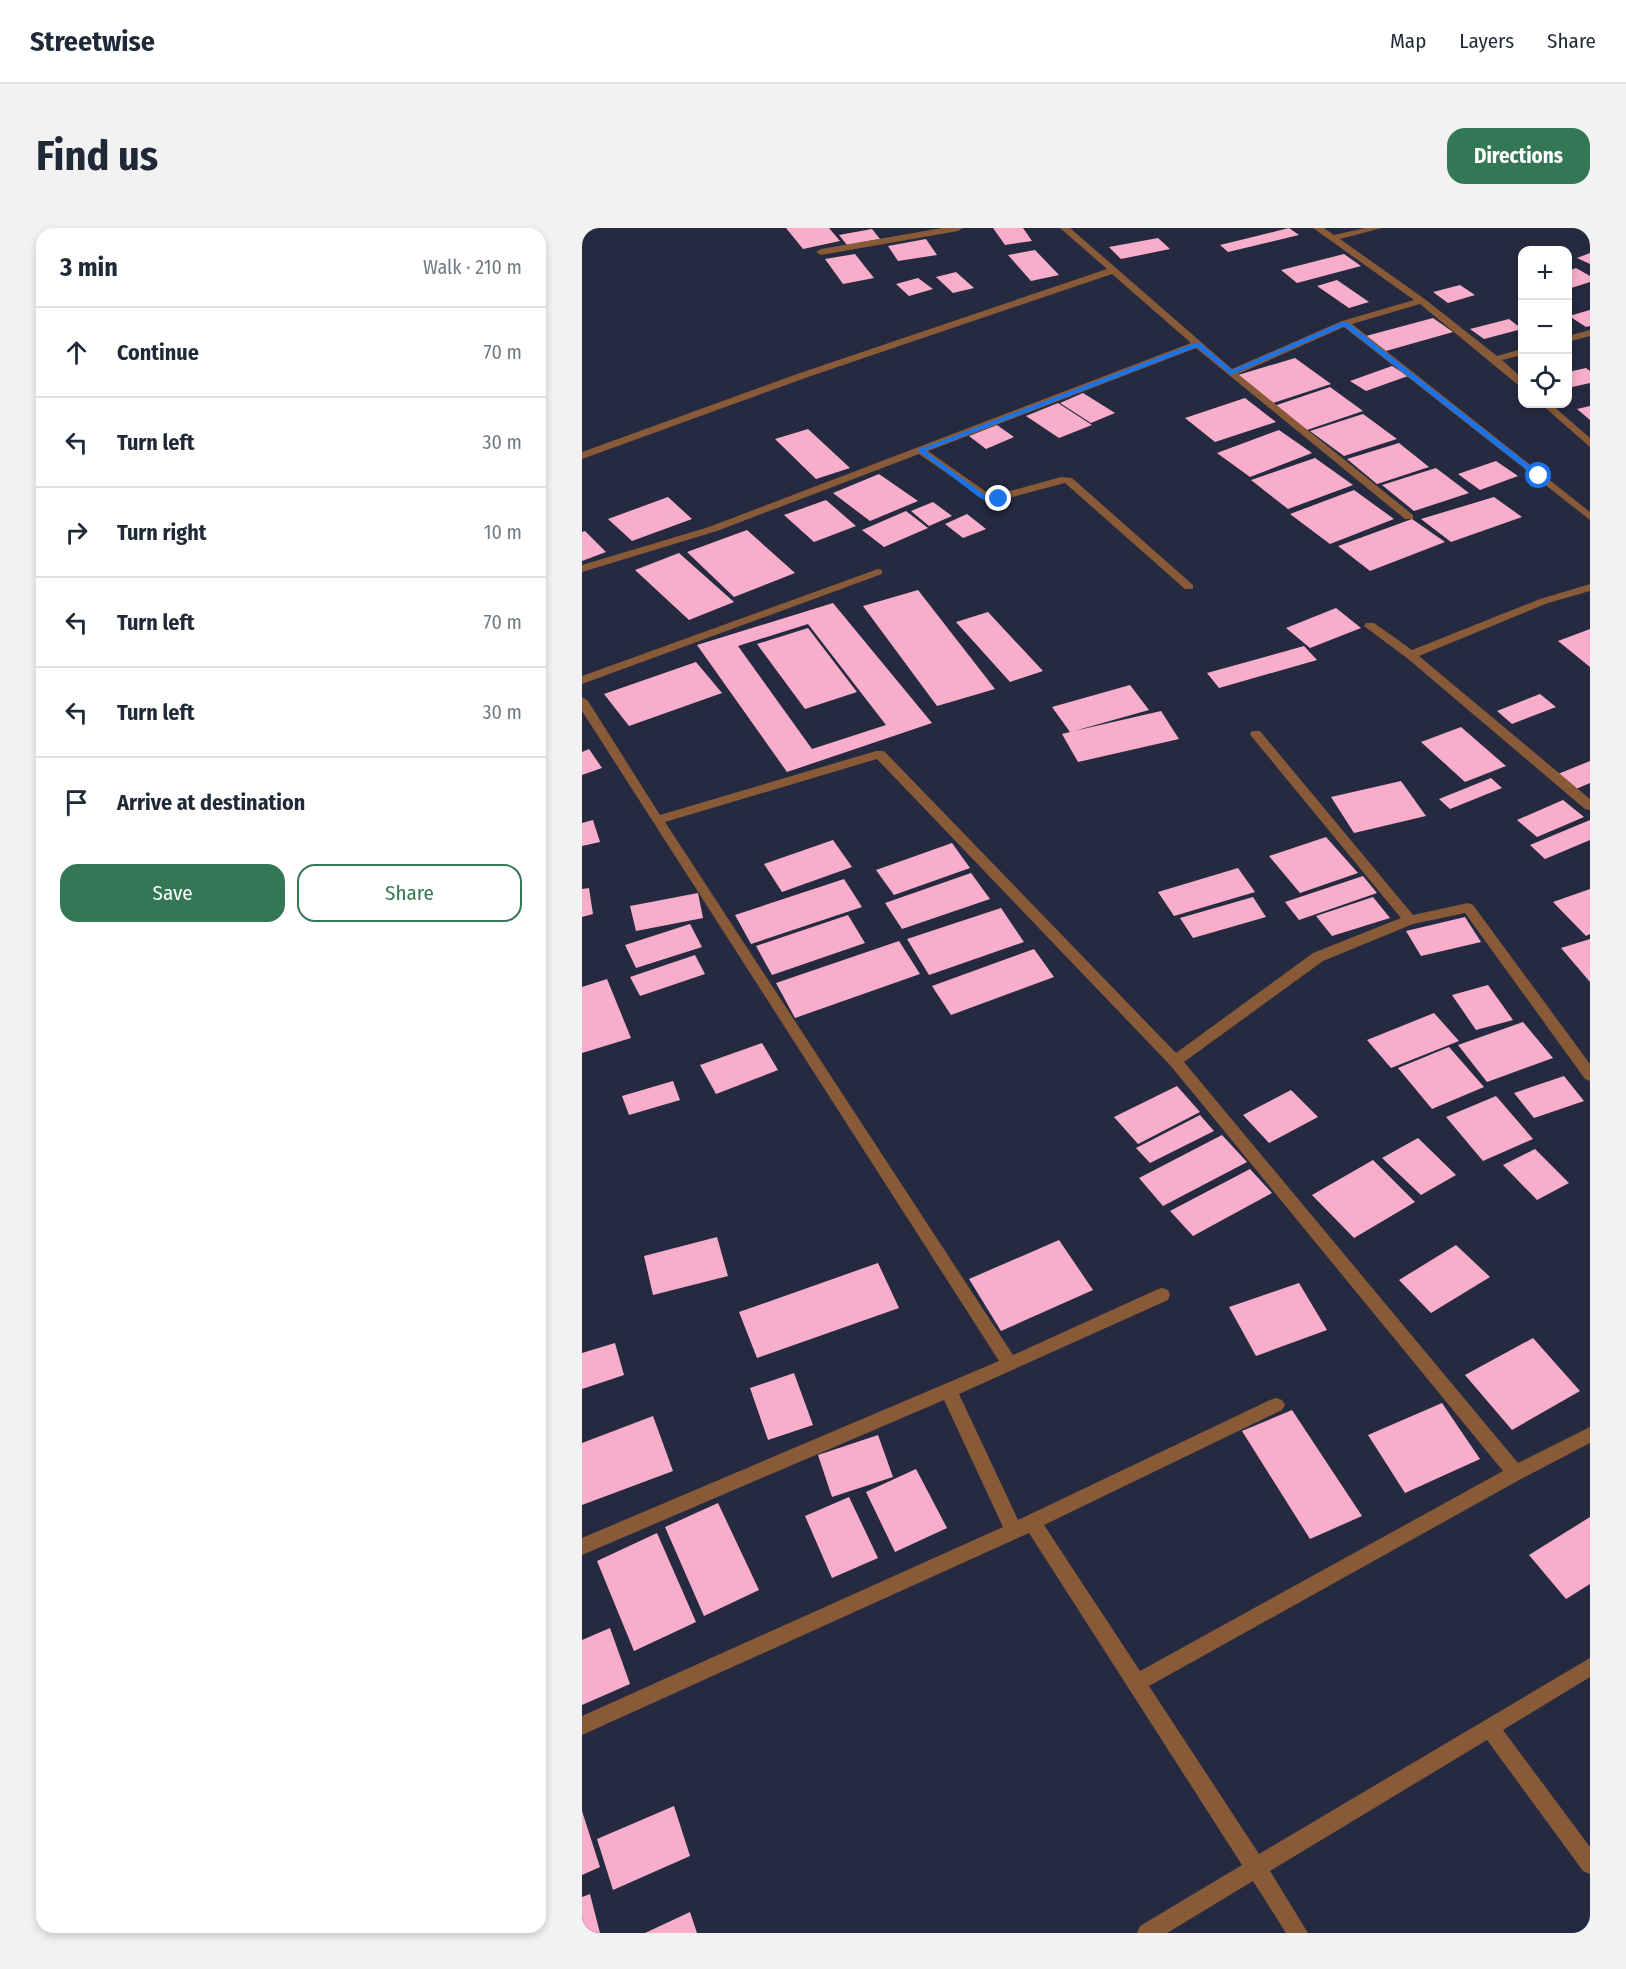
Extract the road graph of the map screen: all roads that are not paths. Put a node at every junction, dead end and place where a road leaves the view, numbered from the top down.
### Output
1 (958, 228) edge
2 (1065, 228) edge
3 (1318, 228) edge
4 (1377, 228) edge
5 (1333, 238) junction
6 (821, 252) dead end
7 (1114, 270) junction
8 (1420, 301) junction
9 (1345, 323) junction
10 (1590, 333) edge
11 (1572, 338) edge
12 (1197, 344) junction
13 (1518, 353) edge
14 (1496, 359) junction
15 (1231, 373) junction
16 (1518, 378) edge
17 (1550, 408) edge
18 (1590, 444) edge
19 (920, 450) junction
20 (582, 456) edge
21 (1409, 517) dead end
22 (1590, 517) edge
23 (582, 570) edge
24 (878, 572) dead end
25 (1189, 587) dead end
26 (1590, 587) edge
27 (1370, 626) dead end
28 (1411, 656) junction
29 (582, 680) edge
30 (582, 701) edge
31 (588, 724) edge
32 (1256, 734) dead end
33 (1590, 806) edge
34 (657, 820) junction
35 (1410, 920) junction
36 (1174, 1061) junction
37 (1590, 1074) edge
38 (1162, 1295) dead end
39 (1010, 1364) junction
40 (949, 1391) junction
41 (1276, 1405) dead end
42 (1590, 1435) edge
43 (1515, 1473) junction
44 (1032, 1522) junction
45 (1014, 1531) junction
46 (582, 1547) edge
47 (1590, 1667) edge
48 (1137, 1683) junction
49 (582, 1726) edge
50 (1490, 1728) junction
51 (1590, 1864) edge
52 (1256, 1868) junction
53 (1147, 1933) edge
54 (1298, 1933) edge

1 - 6 street
2 - 7 street
3 - 5 street
4 - 5 street
5 - 8 street
7 - 12 street
7 - 20 street
8 - 9 street
8 - 14 street
9 - 15 street
9 - 22 street
10 - 11 street
12 - 15 street
12 - 19 street
13 - 14 street
14 - 16 street
15 - 21 street
17 - 18 street
19 - 23 street
19 - 25 street
24 - 29 street
26 - 28 street
27 - 28 street
28 - 33 street
30 - 31 street
31 - 34 street
32 - 35 street
34 - 36 street
34 - 39 street
35 - 36 street
35 - 37 street
36 - 43 street
38 - 39 street
39 - 40 street
40 - 45 street
40 - 46 street
41 - 44 street
42 - 43 street
43 - 48 street
44 - 45 street
44 - 48 street
45 - 49 street
47 - 50 street
48 - 52 street
50 - 51 street
50 - 52 street
52 - 53 street
52 - 54 street

